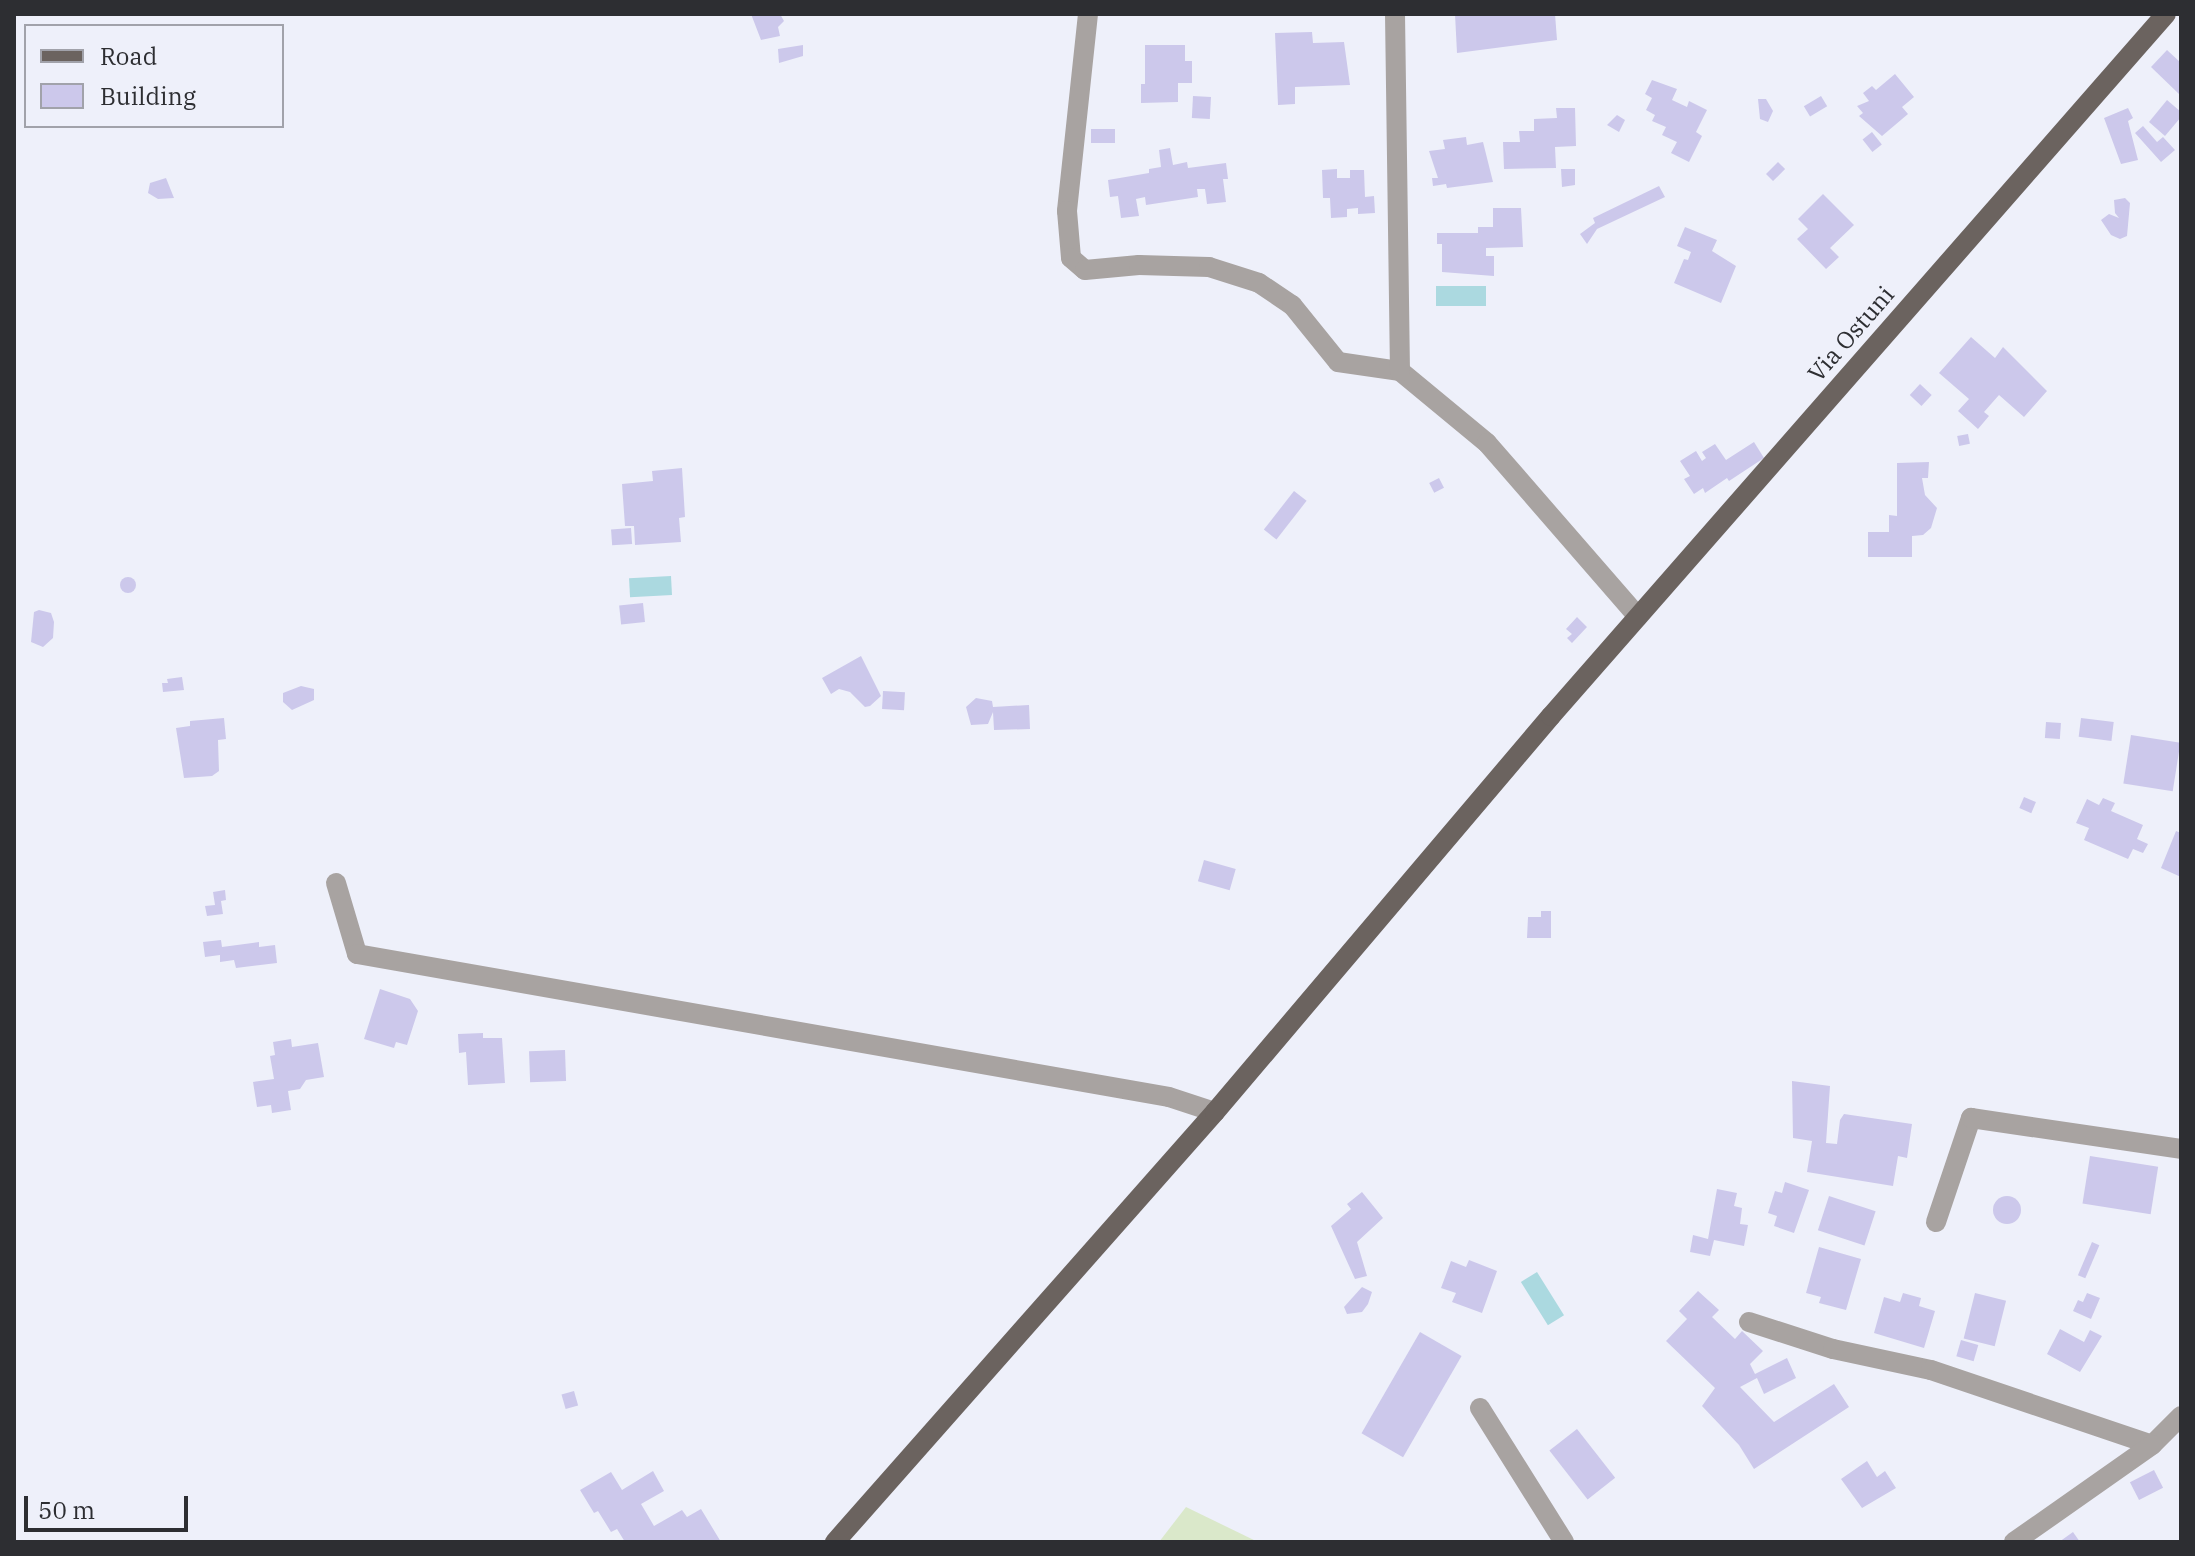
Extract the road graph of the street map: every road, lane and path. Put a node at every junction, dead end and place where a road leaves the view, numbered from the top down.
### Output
1 (1088, 14) edge
2 (1395, 14) edge
3 (2166, 14) edge
4 (1400, 371) junction
5 (1638, 617) junction
6 (336, 883) dead end
7 (1215, 1112) junction
8 (2181, 1149) edge
9 (1936, 1222) dead end
10 (1749, 1322) dead end
11 (1480, 1408) dead end
12 (2181, 1416) edge
13 (2152, 1445) junction
14 (835, 1542) edge
15 (1564, 1542) edge
16 (2014, 1542) edge

1 - 4 street
2 - 4 street
3 - 5 main road, Via Ostuni
4 - 5 street
5 - 7 main road, Via Ostuni
6 - 7 street
7 - 14 main road, Via Ostuni
8 - 9 street
10 - 13 street
11 - 15 street
12 - 13 street
13 - 16 street

